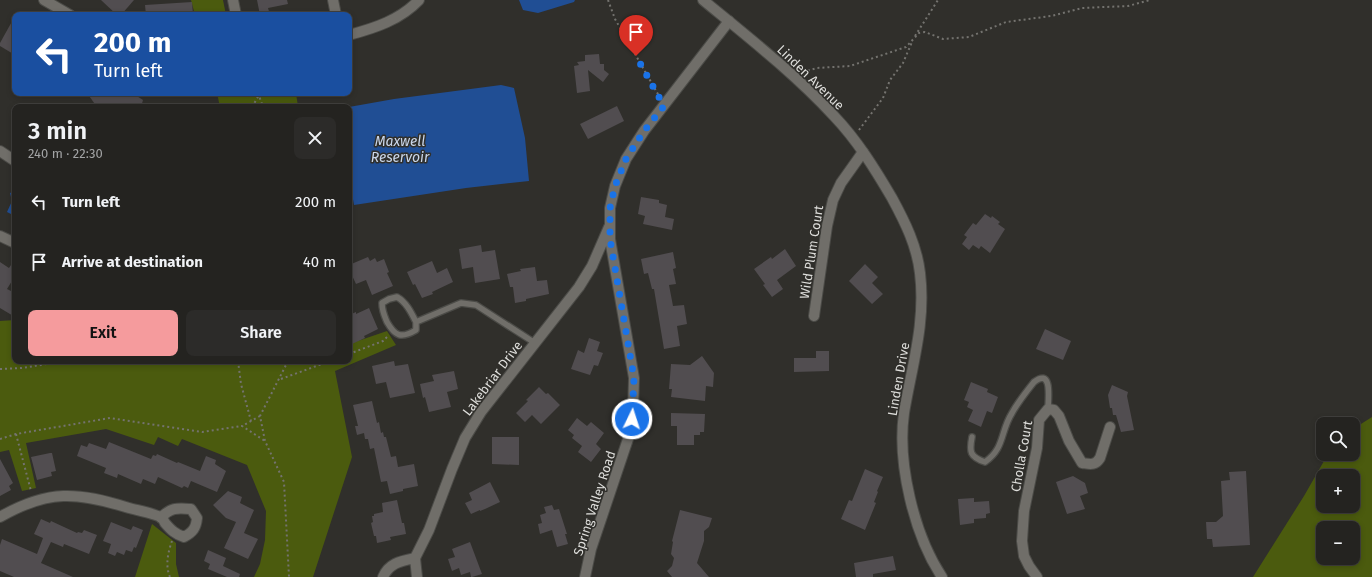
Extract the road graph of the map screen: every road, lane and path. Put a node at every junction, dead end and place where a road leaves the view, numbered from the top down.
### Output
1 (44, 0) edge
2 (233, 0) edge
3 (333, 0) edge
4 (419, 0) edge
5 (608, 0) edge
6 (703, 0) edge
7 (938, 0) edge
8 (1150, 0) edge
9 (65, 12) edge
10 (235, 12) edge
11 (335, 12) edge
12 (729, 21) junction
13 (352, 34) edge
14 (912, 41) junction
15 (792, 75) junction
16 (664, 106) junction
17 (853, 139) junction
18 (0, 151) edge
19 (863, 152) junction
20 (12, 159) edge
21 (885, 187) joint
22 (609, 226) junction
23 (0, 236) edge
24 (12, 242) edge
25 (814, 316) dead end
26 (416, 322) junction
27 (393, 332) junction
28 (535, 343) junction
29 (352, 353) edge
30 (47, 364) edge
31 (47, 364) edge
32 (72, 364) edge
33 (238, 364) edge
34 (287, 364) edge
35 (322, 364) edge
36 (0, 369) edge
37 (280, 380) junction
38 (1048, 410) junction
39 (260, 416) junction
40 (251, 421) junction
41 (242, 426) junction
42 (1110, 427) dead end
43 (16, 434) junction
44 (972, 437) dead end
45 (0, 439) edge
46 (265, 441) junction
47 (34, 501) junction
48 (0, 517) edge
49 (162, 518) junction
50 (174, 534) junction
51 (415, 558) junction
52 (170, 577) edge
53 (289, 577) edge
54 (383, 577) edge
55 (417, 577) edge
56 (585, 577) edge
57 (942, 577) edge
58 (1038, 577) edge

1 - 9 street
2 - 10 street
3 - 11 street
4 - 13 street
5 - 16 path
6 - 12 street, Linden Avenue
7 - 14 path
8 - 14 path
12 - 15 street, Linden Avenue
12 - 16 street, Spring Valley Road
14 - 15 path
14 - 17 path
15 - 17 street, Linden Avenue
16 - 22 street, Spring Valley Road
17 - 19 street, Linden Avenue
18 - 20 street
19 - 21 street, Linden Avenue
19 - 25 street, Wild Plum Court
21 - 57 street, Linden Drive
22 - 28 street, Lakebriar Drive
22 - 56 street, Spring Valley Road
23 - 24 street
26 - 27 lane
26 - 27 lane
26 - 28 lane
27 - 29 path
28 - 51 street, Lakebriar Drive
30 - 32 path
31 - 36 path
33 - 40 path
34 - 37 path
35 - 37 path
37 - 39 path
38 - 42 street, Cholla Court
38 - 44 lane
38 - 58 street, Cholla Court
39 - 40 path
39 - 46 path
40 - 41 path
41 - 43 path
41 - 46 path
43 - 45 path
43 - 47 path
46 - 53 path
47 - 48 street
47 - 49 street
49 - 50 street
49 - 50 street
50 - 52 path
51 - 54 street
51 - 55 street

